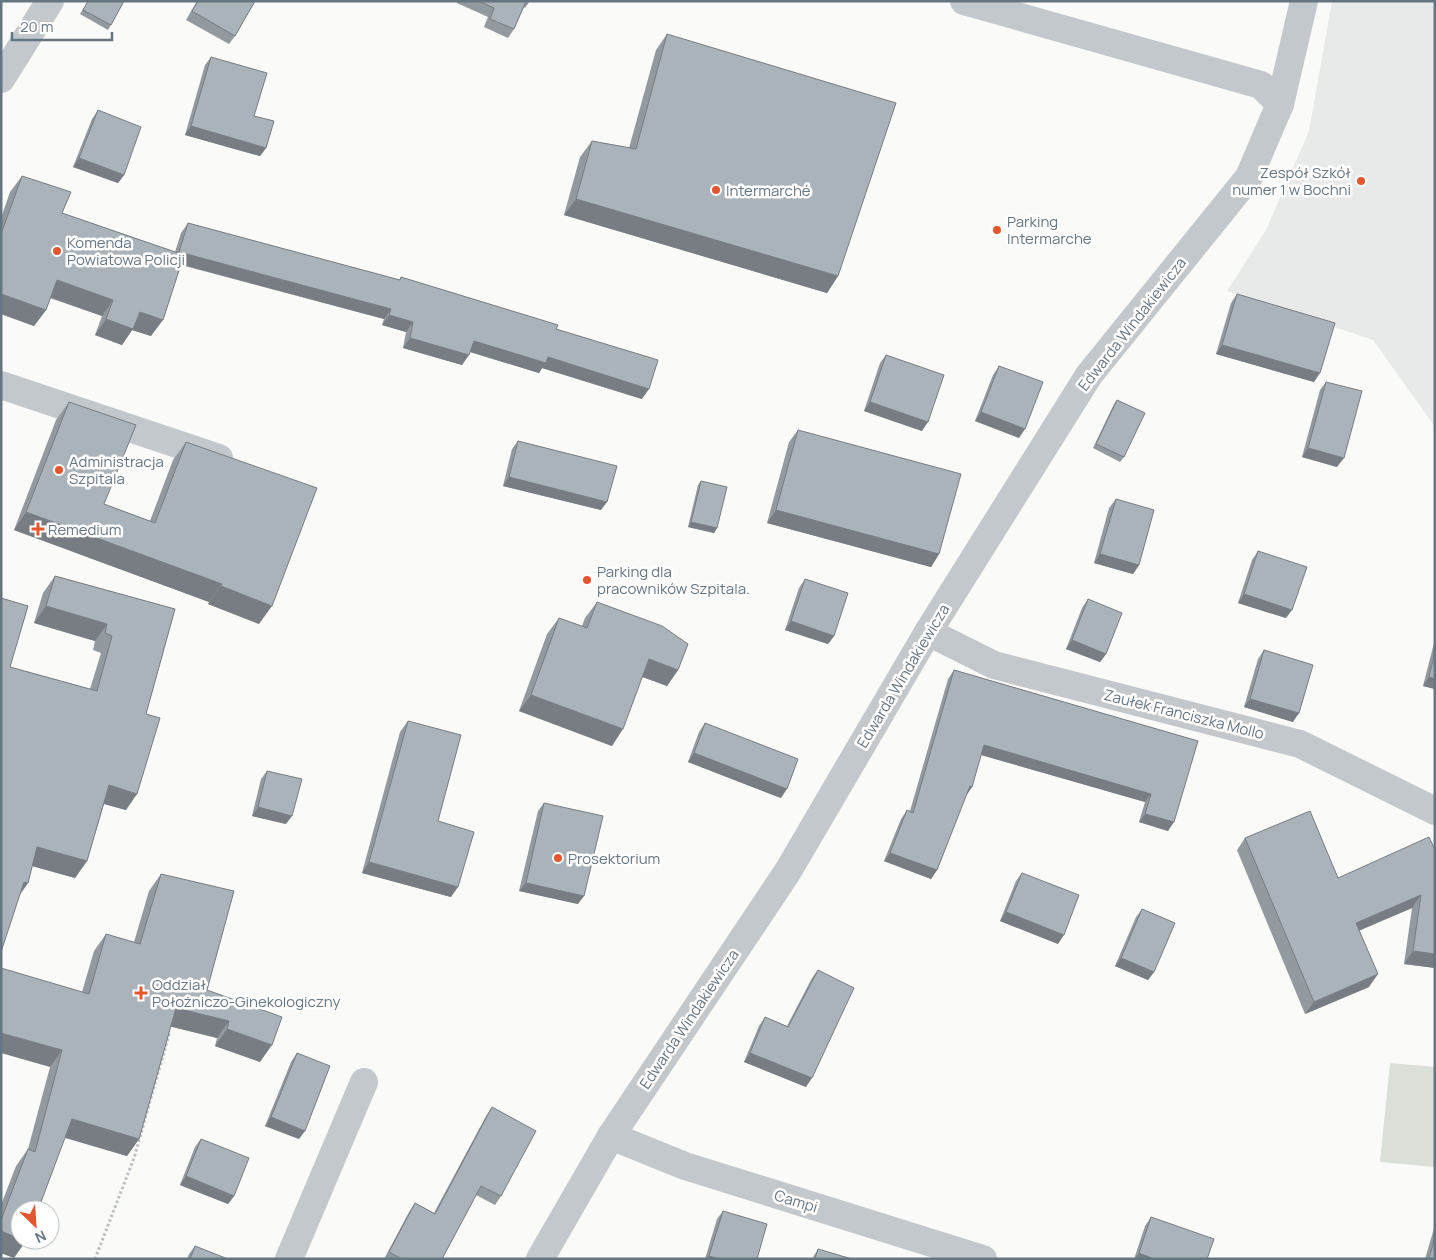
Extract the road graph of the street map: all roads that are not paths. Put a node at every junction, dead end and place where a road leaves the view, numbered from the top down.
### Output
1 (50, 1) edge
2 (964, 1) edge
3 (1304, 1) edge
4 (1030, 10) edge
5 (1, 78) edge
6 (1280, 104) junction
7 (1, 385) edge
8 (241, 466) edge
9 (928, 632) junction
10 (1435, 811) edge
11 (364, 1082) dead end
12 (611, 1136) junction
13 (289, 1259) edge
14 (540, 1259) edge
15 (983, 1259) edge

1 - 5 street
2 - 4 street
3 - 6 street, Edwarda Windakiewicza
4 - 6 street
6 - 9 street, Edwarda Windakiewicza
7 - 8 street
9 - 10 street, Zaułek Franciszka Mollo
9 - 12 street, Edwarda Windakiewicza
11 - 13 street
12 - 14 street, Edwarda Windakiewicza
12 - 15 street, Campi

